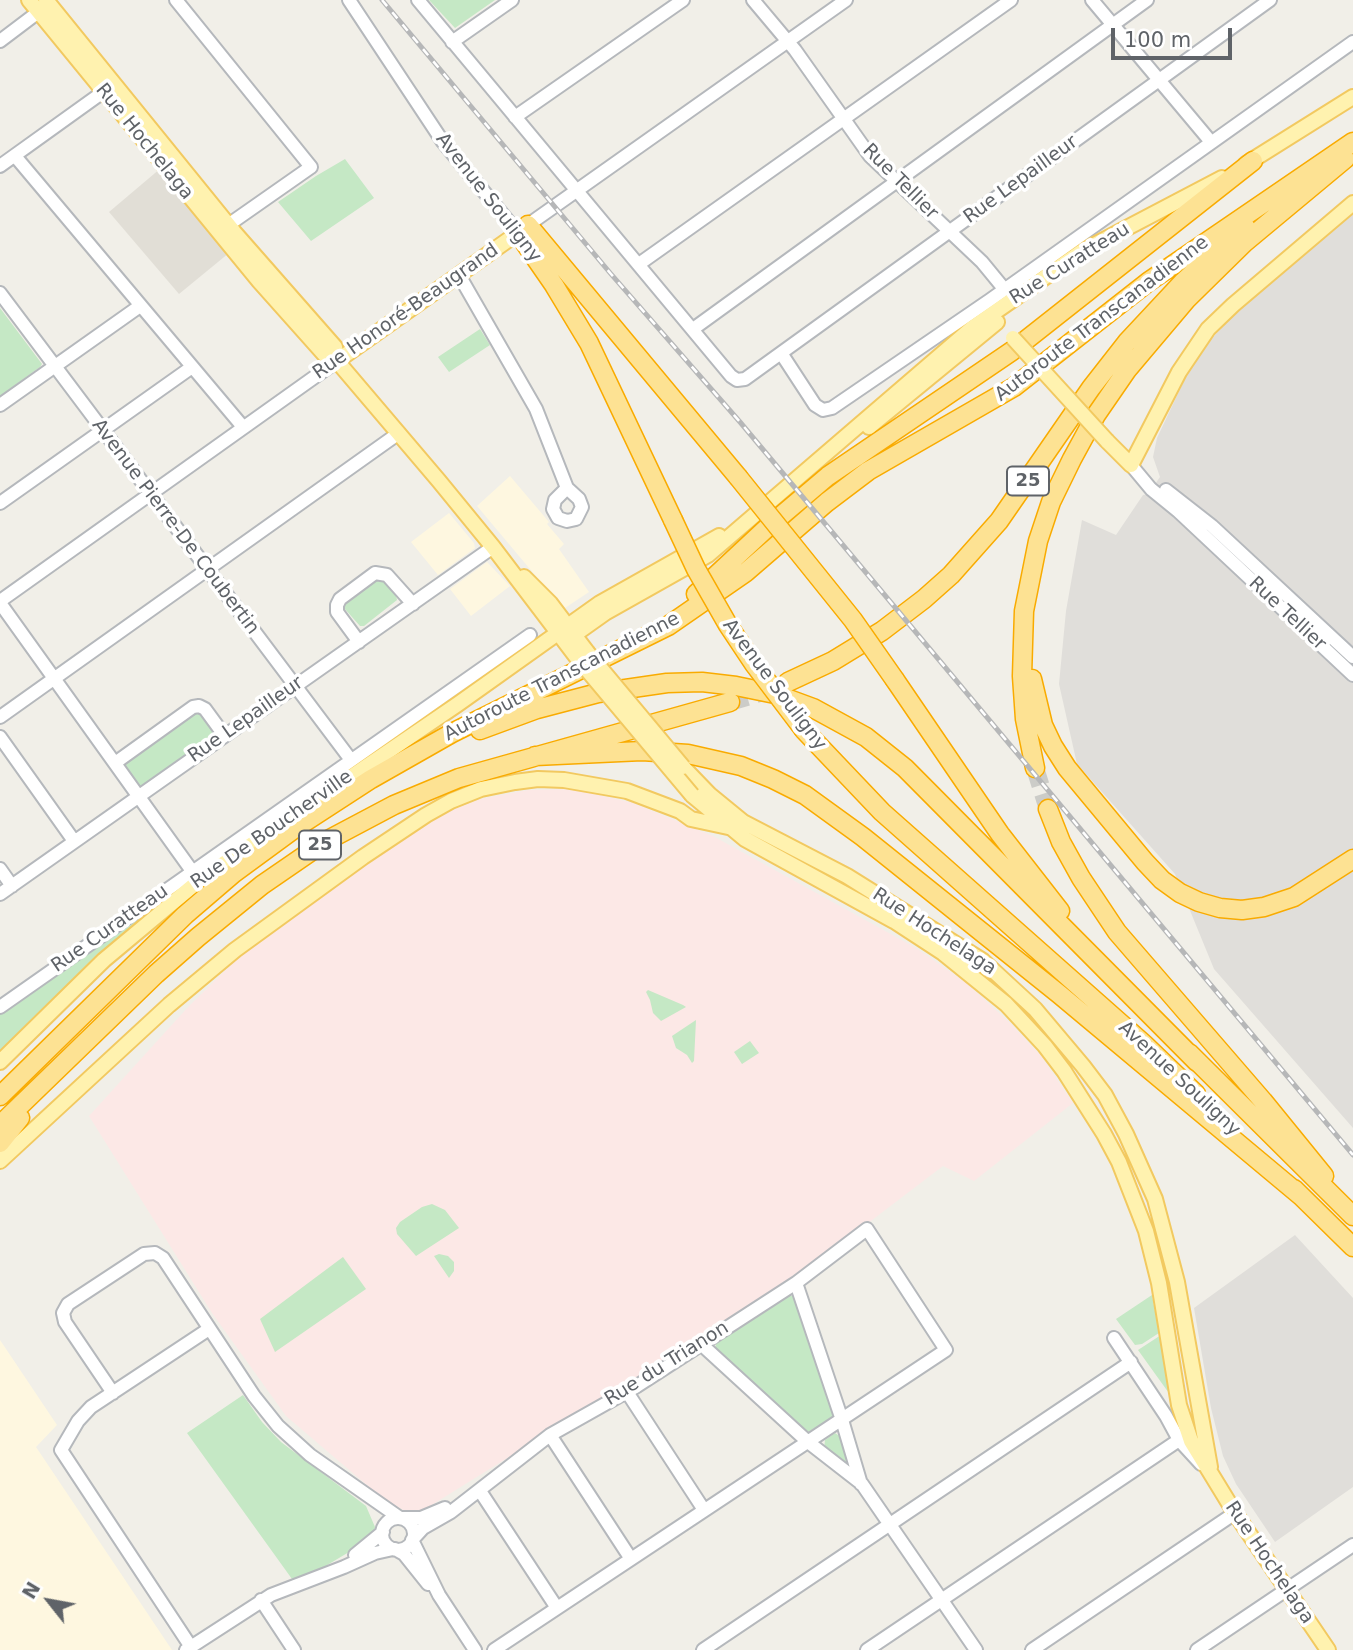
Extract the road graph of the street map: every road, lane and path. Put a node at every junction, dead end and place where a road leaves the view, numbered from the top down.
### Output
1 (29, 0) edge
2 (176, 0) edge
3 (349, 0) edge
4 (418, 0) edge
5 (512, 0) edge
6 (683, 0) edge
7 (754, 0) edge
8 (846, 0) edge
9 (1011, 0) edge
10 (1092, 0) edge
11 (1147, 0) edge
12 (1270, 0) edge
13 (47, 4) edge
14 (1113, 24) junction
15 (0, 40) edge
16 (453, 41) junction
17 (788, 41) junction
18 (1353, 43) edge
19 (1159, 80) junction
20 (108, 88) junction
21 (1353, 97) edge
22 (515, 117) junction
23 (843, 120) junction
24 (1211, 142) junction
25 (1353, 142) edge
26 (1353, 152) edge
27 (15, 156) junction
28 (1252, 161) junction
29 (0, 166) edge
30 (898, 182) junction
31 (578, 190) junction
32 (1353, 203) edge
33 (223, 229) junction
34 (523, 229) junction
35 (950, 231) junction
36 (639, 264) junction
37 (459, 275) junction
38 (1005, 290) junction
39 (0, 293) edge
40 (140, 306) junction
41 (994, 318) junction
42 (693, 329) junction
43 (781, 353) junction
44 (337, 361) junction
45 (55, 366) junction
46 (192, 367) junction
47 (0, 405) edge
48 (243, 427) junction
49 (102, 430) junction
50 (399, 433) junction
51 (1072, 459) junction
52 (1132, 465) junction
53 (567, 488) dead end
54 (150, 493) junction
55 (0, 503) edge
56 (493, 547) junction
57 (207, 570) junction
58 (0, 602) edge
59 (413, 604) junction
60 (566, 631) junction
61 (530, 635) dead end
62 (359, 642) junction
63 (1353, 657) edge
64 (580, 661) junction
65 (1353, 675) edge
66 (54, 678) junction
67 (788, 682) tunnel mouth
68 (294, 687) junction
69 (730, 702) tunnel mouth
70 (0, 717) edge
71 (224, 735) junction
72 (0, 737) edge
73 (418, 753) junction
74 (535, 756) junction
75 (351, 760) junction
76 (115, 763) junction
77 (1035, 768) tunnel mouth
78 (138, 795) junction
79 (701, 795) junction
80 (1048, 809) tunnel mouth
81 (680, 811) junction
82 (729, 827) junction
83 (74, 841) junction
84 (1353, 859) edge
85 (0, 869) edge
86 (192, 871) junction
87 (12, 886) junction
88 (0, 894) edge
89 (1, 1005) edge
90 (66, 1060) junction
91 (0, 1062) edge
92 (1197, 1062) junction
93 (0, 1096) edge
94 (0, 1125) edge
95 (0, 1143) edge
96 (0, 1161) edge
97 (1301, 1196) junction
98 (1353, 1215) edge
99 (1353, 1247) edge
100 (796, 1283) junction
101 (209, 1329) junction
102 (1114, 1338) dead end
103 (701, 1344) junction
104 (1131, 1362) junction
105 (113, 1392) junction
106 (627, 1392) junction
107 (842, 1420) junction
108 (550, 1436) junction
109 (1179, 1440) junction
110 (808, 1442) junction
111 (1211, 1475) junction
112 (862, 1484) junction
113 (480, 1490) junction
114 (364, 1492) junction
115 (468, 1498) junction
116 (704, 1510) junction
117 (1235, 1513) junction
118 (401, 1518) junction
119 (889, 1525) junction
120 (383, 1530) junction
121 (413, 1540) junction
122 (1353, 1545) edge
123 (394, 1549) junction
124 (631, 1559) junction
125 (328, 1573) junction
126 (1287, 1590) junction
127 (439, 1595) junction
128 (261, 1600) junction
129 (942, 1600) junction
130 (557, 1608) junction
131 (188, 1648) edge
132 (294, 1650) edge
133 (475, 1650) edge
134 (494, 1650) edge
135 (703, 1650) edge
136 (867, 1650) edge
137 (976, 1650) edge
138 (1032, 1650) edge
139 (1197, 1650) edge
140 (1328, 1650) edge

1 - 13 main road, Rue Hochelaga
2 - 33 street
3 - 34 street, Avenue Souligny
4 - 16 street
5 - 16 street
6 - 22 street
7 - 17 street, Rue Tellier
8 - 17 street, Rue Honoré-Beaugrand
9 - 23 street
10 - 14 street
11 - 14 street
12 - 19 street, Rue Lepailleur
13 - 15 street
13 - 20 main road, Rue Hochelaga
14 - 19 street
14 - 30 street
16 - 22 street
17 - 23 street, Rue Tellier
17 - 31 street, Rue Honoré-Beaugrand
18 - 24 street, Rue Curatteau
19 - 24 street
19 - 35 street, Rue Lepailleur
20 - 27 street
20 - 33 main road, Rue Hochelaga
21 - 28 main road, Rue Curatteau
22 - 31 street
23 - 30 street, Rue Tellier
23 - 36 street
24 - 38 street, Rue Curatteau
25 - 64 highway, Autoroute Transcanadienne / 25
26 - 51 highway
26 - 67 highway, Autoroute Transcanadienne / 25
27 - 29 street
27 - 40 street
28 - 41 main road, Rue Curatteau
28 - 64 highway
30 - 35 street, Rue Tellier
30 - 42 street
31 - 34 street, Rue Honoré-Beaugrand
31 - 36 street
32 - 52 main road
33 - 44 main road, Rue Hochelaga
34 - 37 main road, Rue Honoré-Beaugrand
34 - 92 highway, Avenue Souligny, bridge
34 - 97 highway, Avenue Souligny, bridge
35 - 38 street, Rue Tellier
35 - 43 street, Rue Lepailleur
36 - 42 street
37 - 44 main road, Rue Honoré-Beaugrand
37 - 53 street
38 - 43 street, Rue Curatteau
39 - 45 street, Avenue Pierre-De Coubertin
40 - 45 street
40 - 46 street
41 - 52 main road, Rue Tellier, bridge
41 - 60 main road, Rue Curatteau
42 - 43 street, Rue Lepailleur
44 - 48 street, Rue Honoré-Beaugrand
44 - 50 main road, Rue Hochelaga
45 - 47 street
45 - 49 street, Avenue Pierre-De Coubertin
46 - 48 street
46 - 49 street
48 - 54 street, Rue Honoré-Beaugrand
49 - 54 street, Avenue Pierre-De Coubertin
49 - 55 street
50 - 56 main road, Rue Hochelaga
50 - 57 street
51 - 77 highway
51 - 84 highway
52 - 63 street, Rue Tellier
52 - 65 street, Rue Tellier
54 - 57 street, Avenue Pierre-De Coubertin
54 - 58 street, Rue Honoré-Beaugrand
56 - 59 street, Rue Lepailleur
56 - 60 main road, Rue Hochelaga
57 - 66 street
57 - 68 street, Avenue Pierre-De Coubertin
58 - 66 street
59 - 62 street, Rue Lepailleur
59 - 62 street
60 - 64 main road, Rue Hochelaga
60 - 91 main road, Rue De Boucherville
61 - 75 street, Rue Curatteau
62 - 68 street, Rue Lepailleur
64 - 73 highway, Autoroute Transcanadienne / 25
64 - 79 main road, Rue Hochelaga, bridge
66 - 70 street
66 - 76 street
68 - 71 street, Rue Lepailleur
68 - 75 street, Avenue Pierre-De Coubertin
69 - 74 highway, 25
71 - 76 street
71 - 78 street, Rue Lepailleur
72 - 83 street
73 - 92 highway
73 - 93 highway, Autoroute Transcanadienne / 25
74 - 90 highway, 25
74 - 97 highway
75 - 86 street, Rue Curatteau
76 - 78 street
78 - 83 street, Rue Lepailleur
78 - 86 street
79 - 81 main road
79 - 82 main road, Rue Hochelaga
79 - 111 main road, Rue Hochelaga
80 - 98 highway
81 - 82 main road
81 - 96 main road
82 - 111 main road, Rue Hochelaga
83 - 87 street, Rue Lepailleur
85 - 87 street
86 - 89 street, Rue Curatteau
87 - 88 street, Rue Lepailleur
90 - 94 highway, 25
90 - 95 highway
92 - 98 highway, Avenue Souligny
97 - 99 highway, Avenue Souligny
100 - 103 street, Rue du Trianon
100 - 107 street
100 - 107 street, Rue du Trianon
101 - 105 street
101 - 105 street
101 - 114 street
102 - 104 street
103 - 106 street, Rue du Trianon
103 - 110 street
104 - 109 street
104 - 119 street
105 - 131 street
106 - 108 street, Rue du Trianon
106 - 116 street
107 - 110 street
107 - 112 street
108 - 113 street, Rue du Trianon
108 - 124 street
109 - 111 street
109 - 129 street
110 - 112 street
110 - 116 street
111 - 117 main road, Rue Hochelaga
112 - 119 street
113 - 115 street, Rue du Trianon
113 - 130 street
114 - 118 street
114 - 120 street
115 - 118 street, Rue du Trianon
115 - 121 street, Rue du Trianon
116 - 124 street
117 - 126 main road, Rue Hochelaga
117 - 138 street
118 - 120 street
118 - 121 street
119 - 129 street
119 - 135 street
120 - 123 street
120 - 125 street
121 - 123 street
121 - 127 street
122 - 126 street
123 - 125 street
123 - 127 street
124 - 130 street
125 - 128 street
126 - 139 street
126 - 140 main road, Rue Hochelaga
127 - 133 street
128 - 131 street
128 - 132 street
129 - 136 street
129 - 137 street
130 - 134 street

